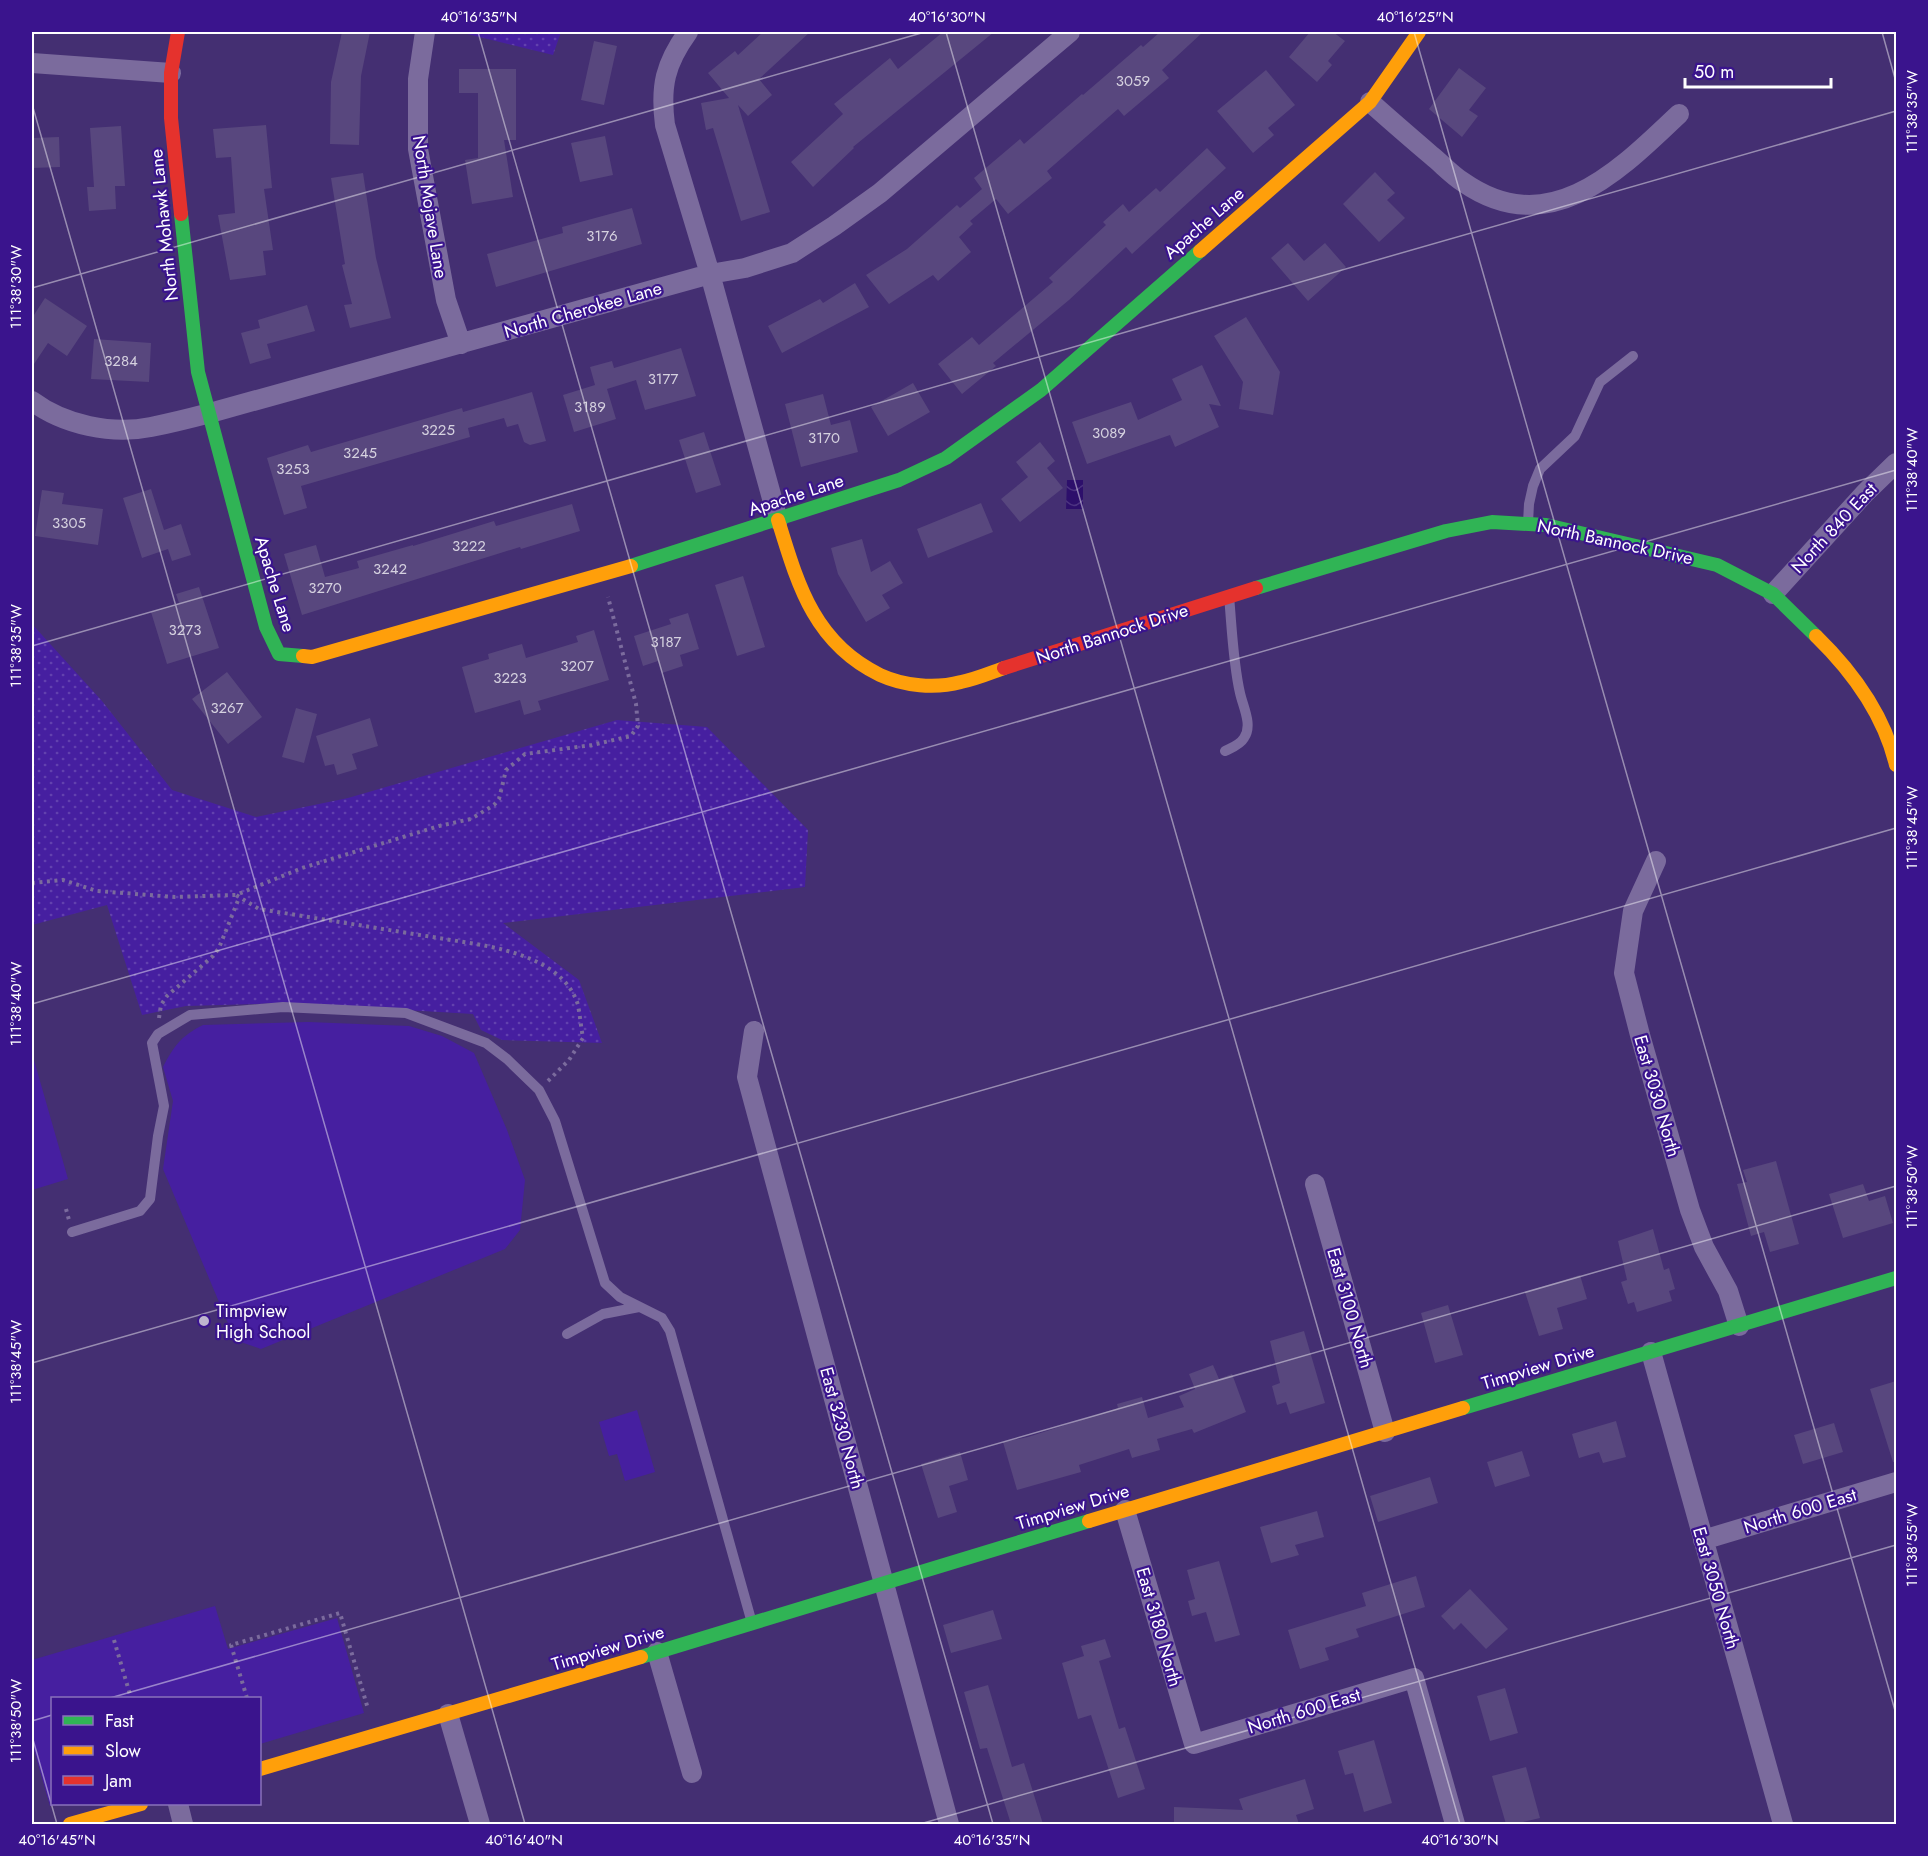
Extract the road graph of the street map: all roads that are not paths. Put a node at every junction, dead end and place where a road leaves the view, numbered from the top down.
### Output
1 (178, 32) edge
2 (425, 32) edge
3 (688, 32) edge
4 (1070, 32) edge
5 (1419, 32) edge
6 (32, 63) edge
7 (171, 73) junction
8 (1370, 102) junction
9 (1679, 114) dead end
10 (710, 274) junction
11 (460, 344) junction
12 (1633, 356) dead end
13 (32, 401) edge
14 (210, 413) junction
15 (1896, 463) edge
16 (778, 520) junction
17 (1528, 524) junction
18 (1773, 594) junction
19 (1229, 596) junction
20 (1225, 751) dead end
21 (1896, 765) edge
22 (1656, 861) dead end
23 (754, 1031) dead end
24 (1315, 1184) dead end
25 (72, 1232) dead end
26 (1896, 1278) edge
27 (639, 1307) junction
28 (1739, 1326) junction
29 (567, 1334) dead end
30 (1651, 1352) junction
31 (1385, 1432) junction
32 (1896, 1482) edge
33 (1125, 1510) junction
34 (1702, 1540) junction
35 (885, 1583) junction
36 (752, 1623) junction
37 (657, 1652) junction
38 (447, 1714) junction
39 (1194, 1744) joint
40 (261, 1769) edge
41 (692, 1773) dead end
42 (134, 1805) edge
43 (178, 1805) edge
44 (70, 1824) edge
45 (183, 1824) edge
46 (480, 1824) edge
47 (949, 1824) edge
48 (1455, 1824) edge
49 (1783, 1824) edge

1 - 7 street, North Mohawk Lane
2 - 11 street, North Mojave Lane
3 - 10 street, North Bannock Drive
4 - 10 street, North Cherokee Lane
5 - 8 street, Apache Lane
6 - 7 street
7 - 14 street, North Mohawk Lane
8 - 9 street
8 - 16 street, Apache Lane
10 - 11 street, North Cherokee Lane
10 - 16 street, North Bannock Drive
11 - 14 street, North Cherokee Lane
12 - 17 lane
13 - 14 street, North Cherokee Lane
14 - 16 street, Apache Lane
15 - 18 street, North 840 East
16 - 19 street, North Bannock Drive
17 - 18 street, North Bannock Drive
17 - 19 street, North Bannock Drive
18 - 21 street, North Bannock Drive
19 - 20 lane
22 - 28 street, East 3030 North
23 - 35 street, East 3230 North
24 - 31 street, East 3100 North
25 - 27 lane
26 - 28 street, Timpview Drive
27 - 29 lane
27 - 36 lane
28 - 30 street, Timpview Drive
30 - 31 street, Timpview Drive
30 - 34 street, East 3050 North
31 - 33 street, Timpview Drive
32 - 34 street, North 600 East
33 - 35 street, Timpview Drive
33 - 39 street, East 3180 North
34 - 49 street, East 3050 North
35 - 36 street, Timpview Drive
35 - 47 street, East 3230 North
36 - 37 street, Timpview Drive
37 - 38 street, Timpview Drive
37 - 41 street
38 - 40 street, Timpview Drive
38 - 46 street
39 - 48 street, North 600 East
42 - 44 street
43 - 45 street

